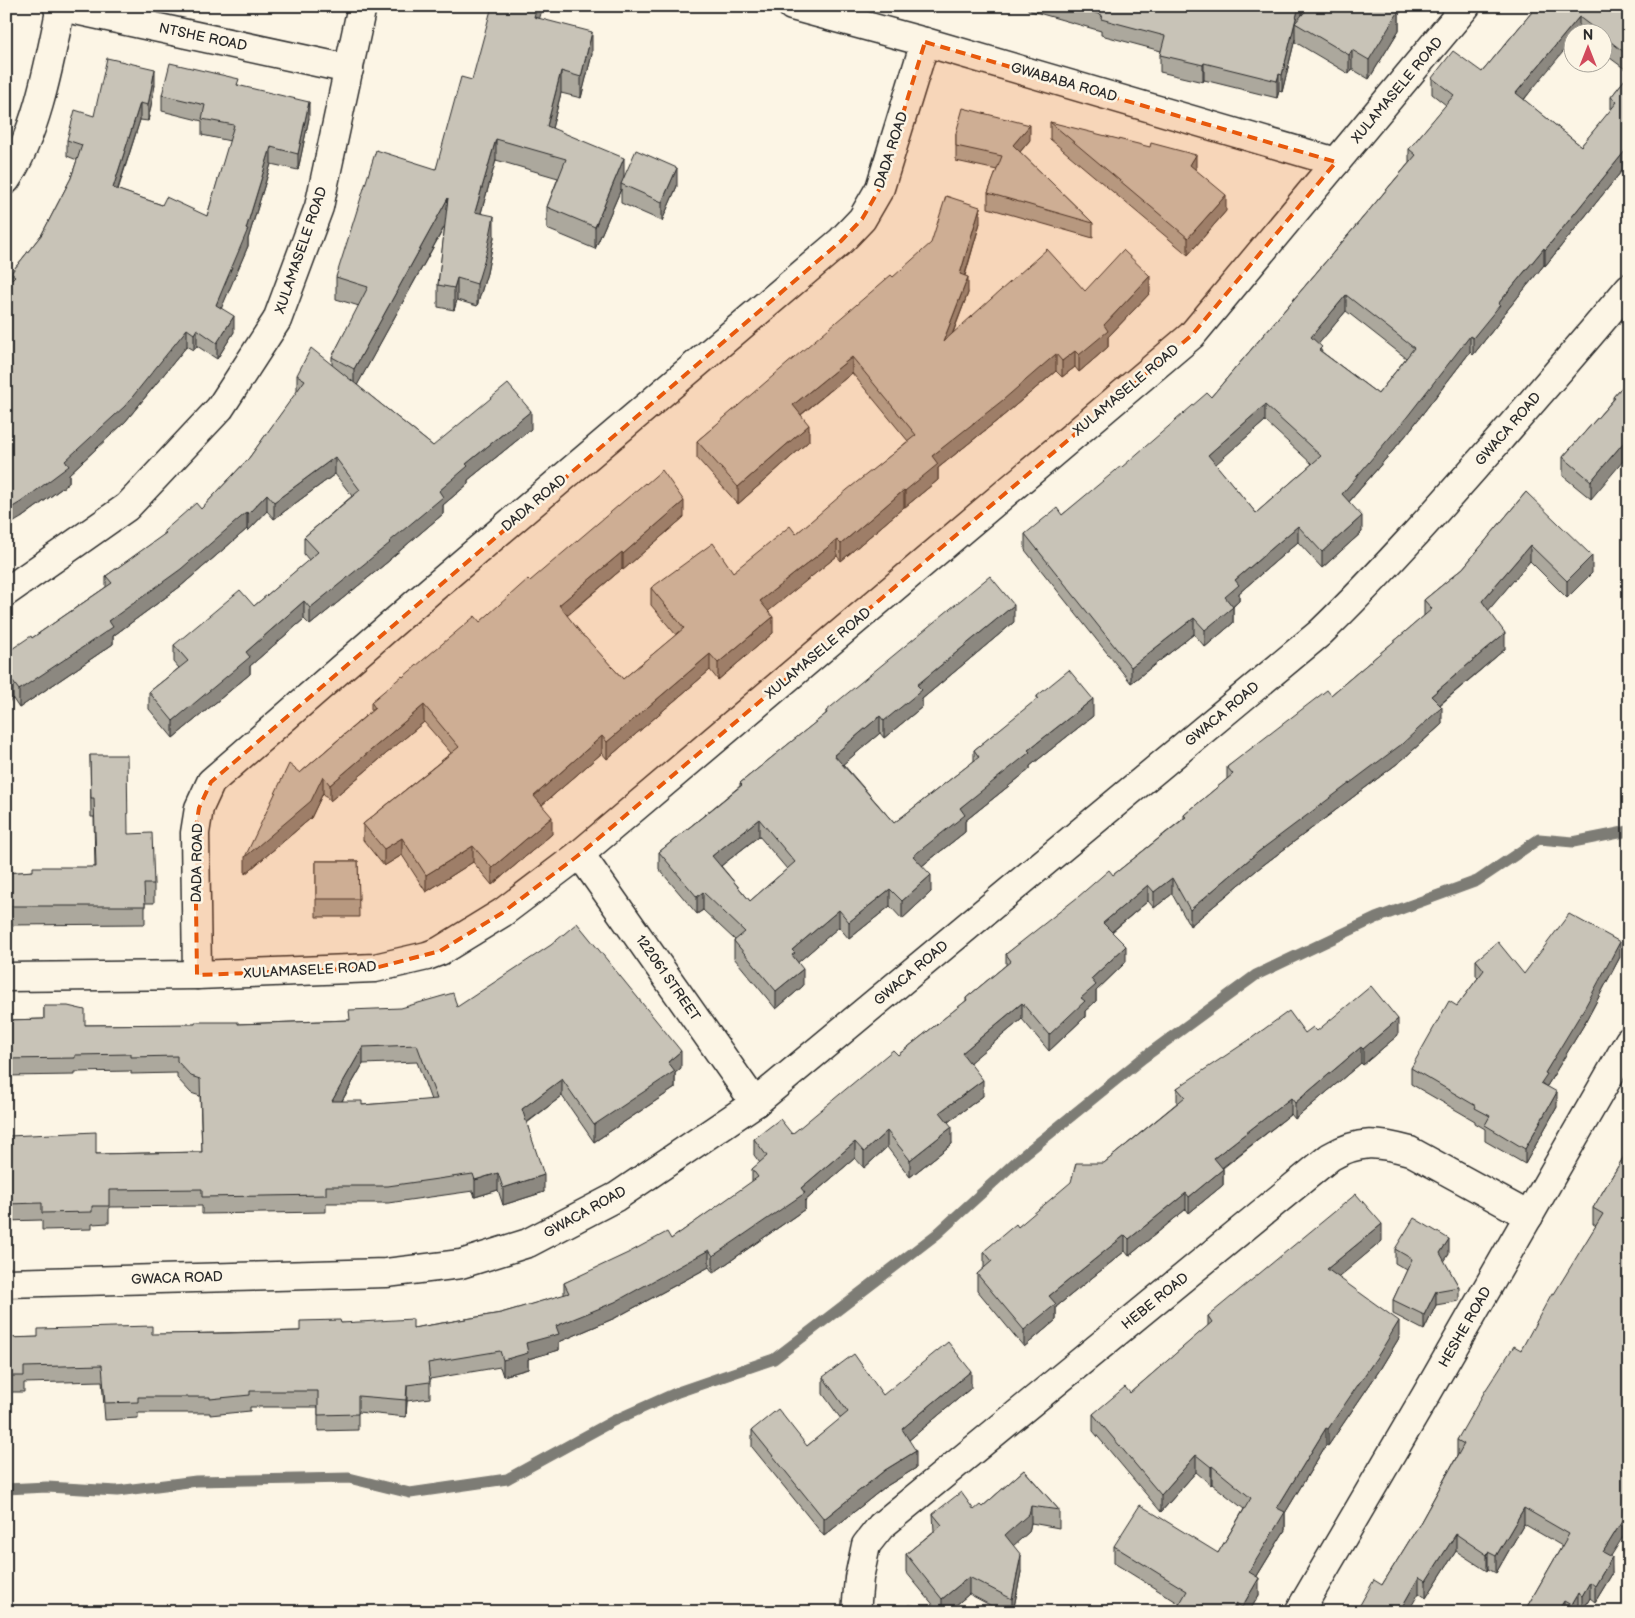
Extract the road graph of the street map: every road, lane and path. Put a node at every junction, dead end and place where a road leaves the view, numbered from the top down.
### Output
1 (60, 6) edge
2 (362, 6) edge
3 (792, 6) edge
4 (1466, 6) edge
5 (925, 42) junction
6 (349, 69) junction
7 (1336, 162) junction
8 (6, 180) edge
9 (1629, 288) edge
10 (6, 592) edge
11 (580, 854) junction
12 (197, 975) junction
13 (6, 977) edge
14 (1629, 1041) edge
15 (755, 1103) junction
16 (1528, 1216) junction
17 (6, 1283) edge
18 (856, 1612) edge
19 (1299, 1612) edge

1 - 6 street, NTSHE ROAD
1 - 8 street
2 - 6 street, XULAMASELE ROAD
3 - 5 street, GWABABA ROAD
4 - 7 street, XULAMASELE ROAD
5 - 7 street, GWABABA ROAD
5 - 12 street, DADA ROAD
6 - 10 street, XULAMASELE ROAD
7 - 11 street, XULAMASELE ROAD
9 - 15 street, GWACA ROAD
11 - 12 street, XULAMASELE ROAD
11 - 15 street, 122061 STREET
12 - 13 street, XULAMASELE ROAD
14 - 16 street, HESHE ROAD
15 - 17 street, GWACA ROAD
16 - 18 street, HEBE ROAD
16 - 19 street, HESHE ROAD

